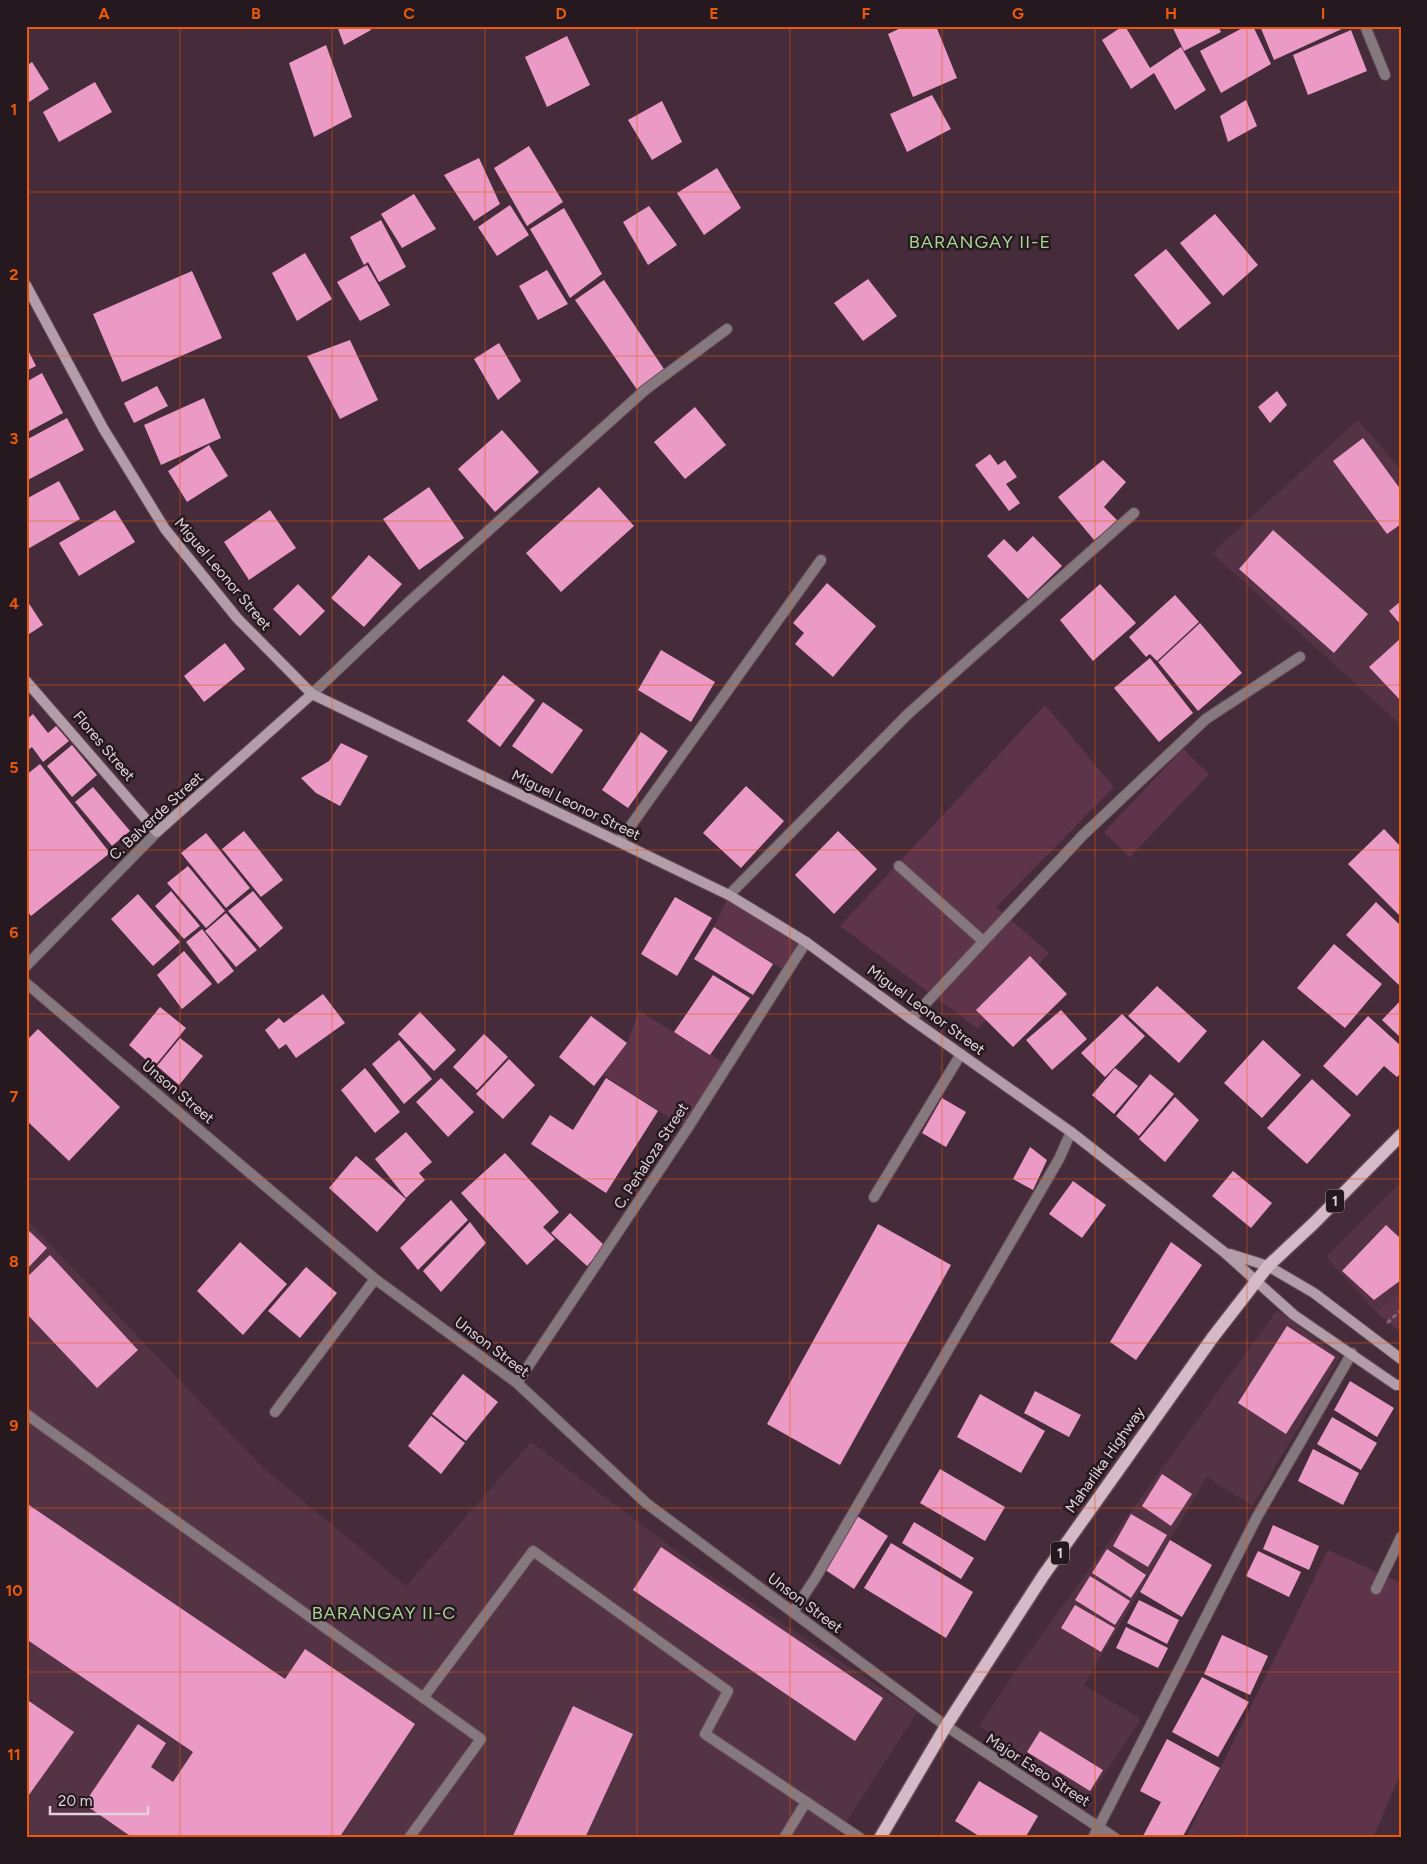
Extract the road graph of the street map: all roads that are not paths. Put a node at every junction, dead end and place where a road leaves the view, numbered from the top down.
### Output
1 (1365, 26) edge
2 (1385, 75) dead end
3 (26, 285) edge
4 (727, 329) dead end
5 (1134, 512) dead end
6 (820, 560) dead end
7 (1300, 657) dead end
8 (26, 681) edge
9 (312, 694) junction
10 (157, 832) junction
11 (619, 842) junction
12 (899, 866) dead end
13 (729, 895) junction
14 (806, 942) junction
15 (983, 942) junction
16 (26, 966) edge
17 (26, 983) edge
18 (911, 1019) junction
19 (961, 1054) junction
20 (1070, 1132) junction
21 (1401, 1135) edge
22 (874, 1197) dead end
23 (1224, 1252) junction
24 (1268, 1266) junction
25 (375, 1279) junction
26 (1256, 1280) junction
27 (1352, 1353) junction
28 (1401, 1358) edge
29 (517, 1383) junction
30 (1401, 1385) edge
31 (275, 1412) dead end
32 (26, 1414) edge
33 (1401, 1538) edge
34 (1376, 1589) dead end
35 (793, 1612) junction
36 (423, 1698) junction
37 (946, 1726) junction
38 (806, 1802) junction
39 (1099, 1827) junction
40 (410, 1838) edge
41 (784, 1838) edge
42 (860, 1838) edge
43 (880, 1838) edge
44 (1093, 1838) edge
45 (1114, 1838) edge

1 - 2 street
3 - 9 street, Miguel Leonor Street
4 - 9 street
5 - 13 street
6 - 11 street
7 - 15 street
8 - 10 street, Flores Street
9 - 10 street, C. Balverde Street
9 - 11 street, Miguel Leonor Street
10 - 16 street, C. Balverde Street
11 - 13 street, Miguel Leonor Street
12 - 15 street
13 - 14 street, Miguel Leonor Street
14 - 18 street, Miguel Leonor Street
14 - 29 street, C. Peñaloza Street
15 - 18 street
17 - 25 street, Unson Street
18 - 19 street, Miguel Leonor Street
19 - 20 street, Miguel Leonor Street
19 - 22 street
20 - 23 street, Miguel Leonor Street
20 - 35 street
21 - 24 main road, Maharlika Highway / 1
23 - 24 street, Miguel Leonor Street
23 - 26 street, Miguel Leonor Street
24 - 26 main road, Maharlika Highway / 1
24 - 28 street, Miguel Leonor Street
25 - 29 street, Unson Street
25 - 31 street
26 - 27 street, Miguel Leonor Street
26 - 37 main road, Maharlika Highway / 1
27 - 30 street, Miguel Leonor Street
27 - 39 street
29 - 35 street, Unson Street
32 - 36 street
33 - 34 street
35 - 37 street, Unson Street
36 - 38 street
36 - 40 street
37 - 39 street, Major Eseo Street
37 - 43 main road, Maharlika Highway / 1
38 - 41 street
38 - 42 street
39 - 44 street
39 - 45 street, Major Eseo Street

